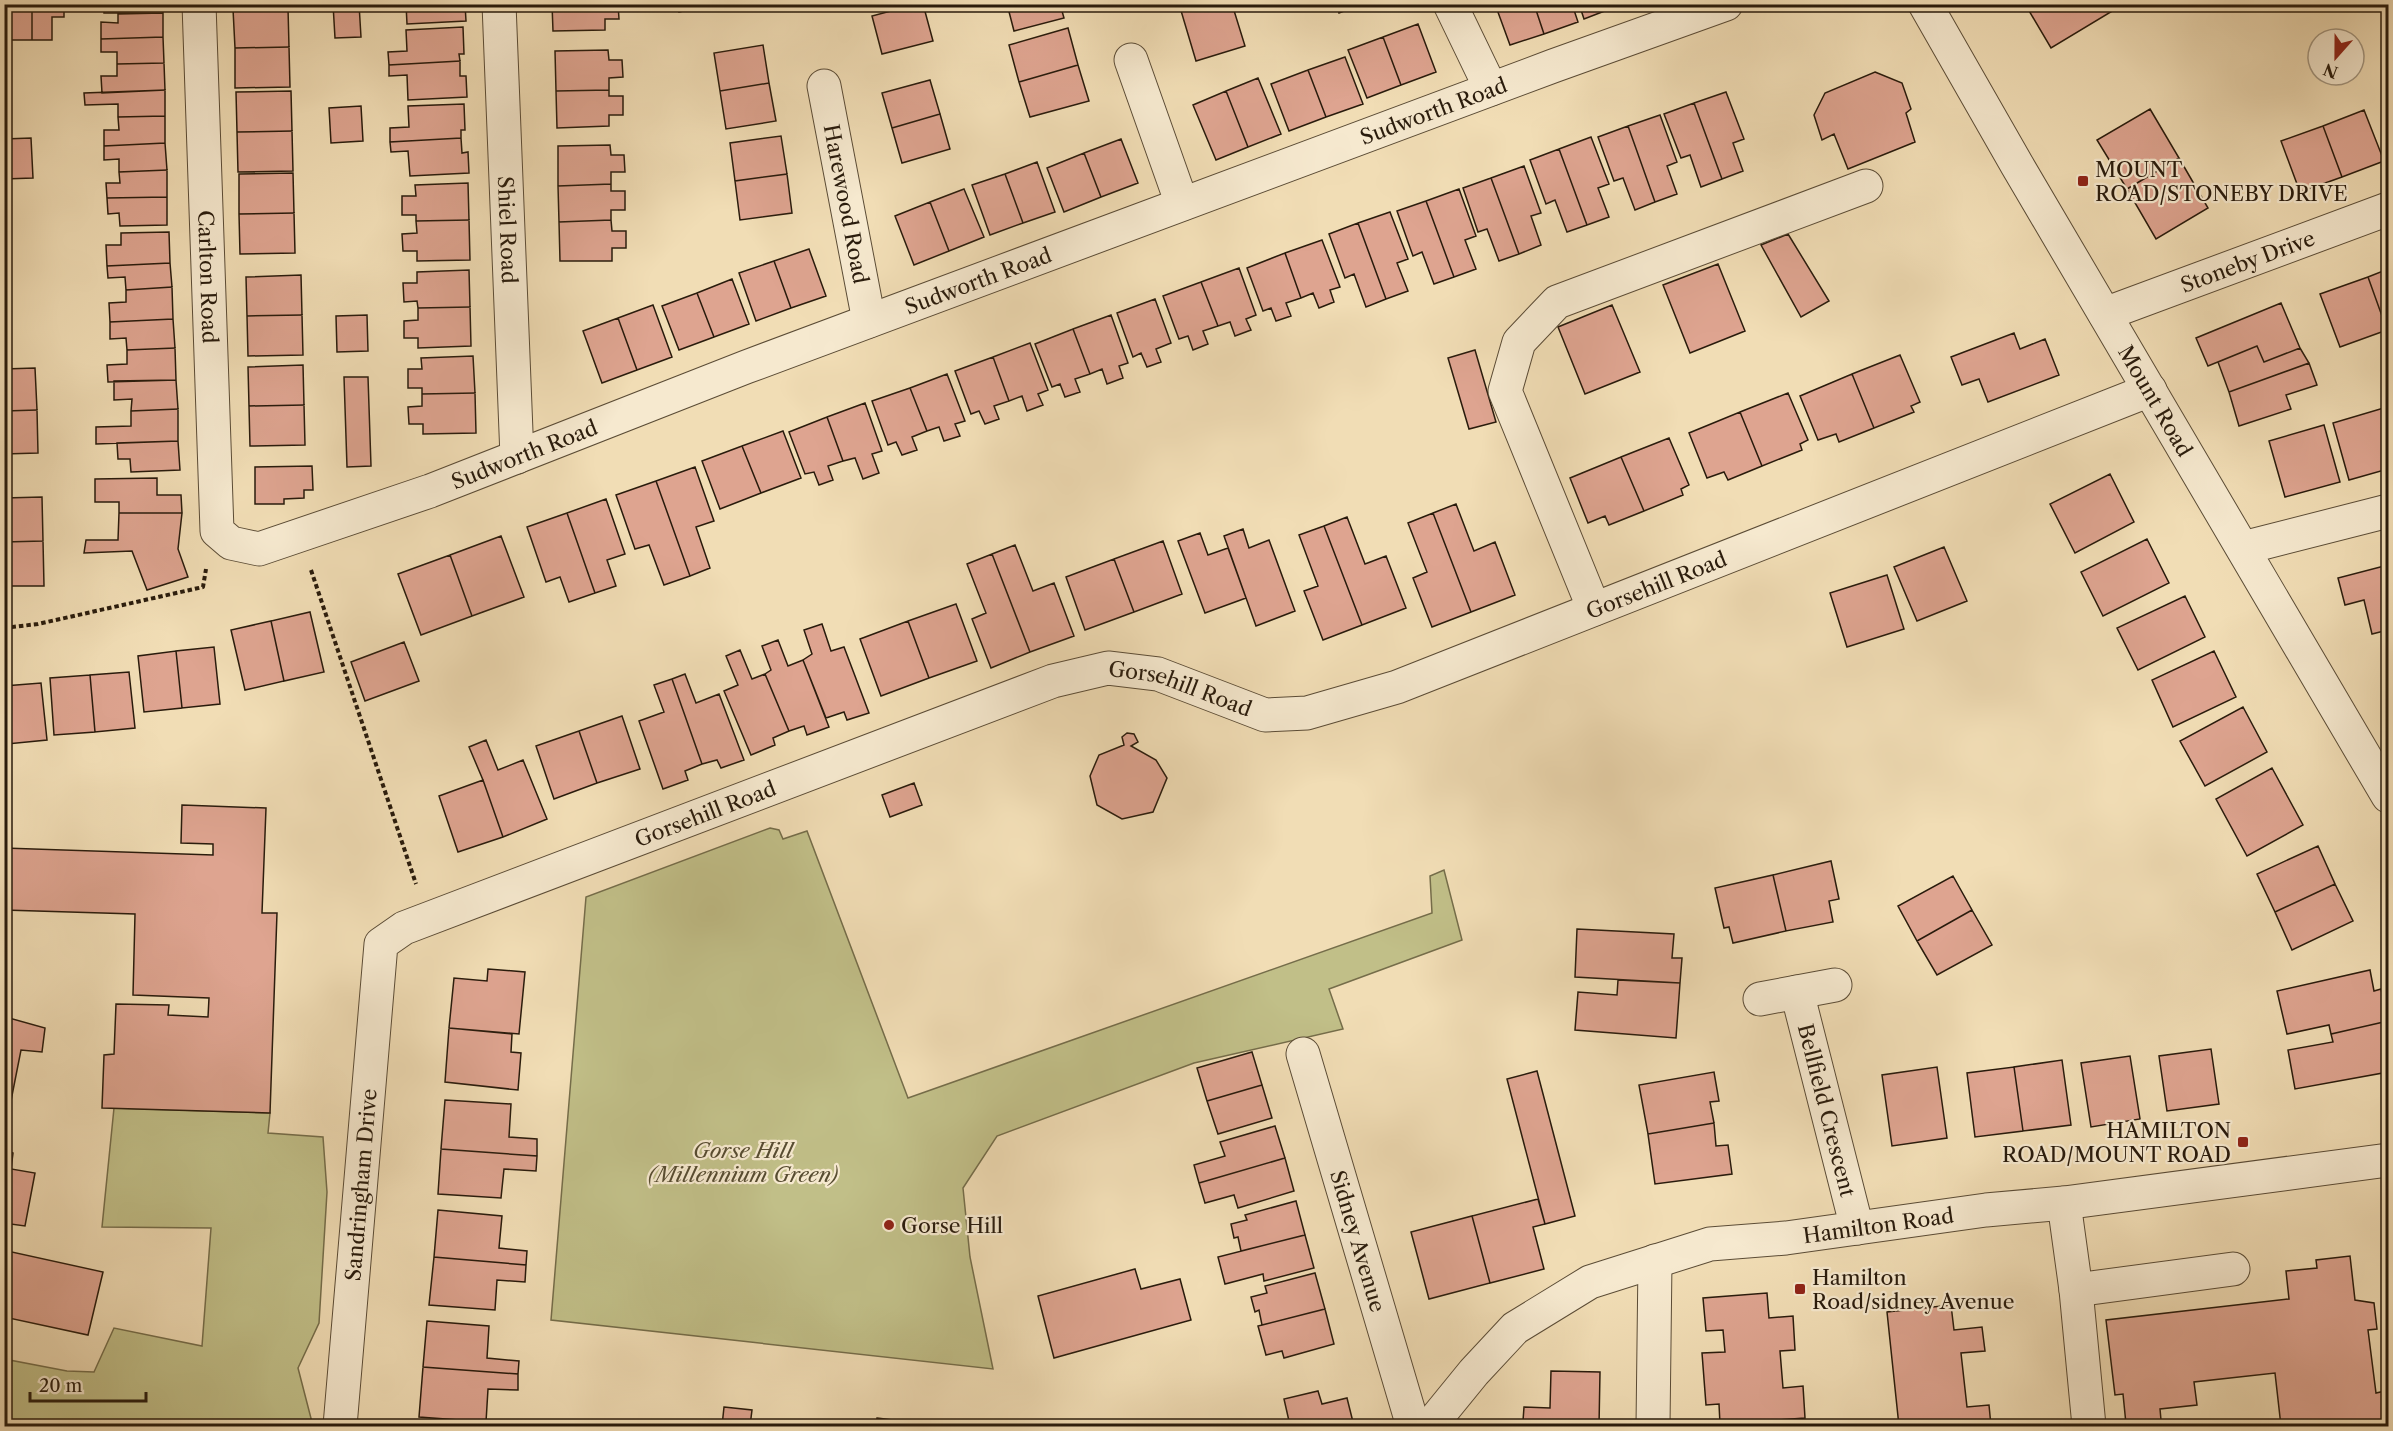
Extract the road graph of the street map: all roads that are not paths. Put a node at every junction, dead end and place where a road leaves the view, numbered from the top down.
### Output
1 (199, 4) edge
2 (499, 4) edge
3 (1450, 4) edge
4 (1726, 4) edge
5 (1925, 4) edge
6 (1131, 60) dead end
7 (824, 86) dead end
8 (1491, 89) junction
9 (1866, 186) dead end
10 (1182, 204) junction
11 (2388, 209) edge
12 (2105, 314) junction
13 (869, 321) junction
14 (2150, 390) junction
15 (517, 457) junction
16 (2388, 510) edge
17 (224, 537) joint
18 (2243, 548) junction
19 (1594, 609) junction
20 (2386, 786) edge
21 (381, 944) joint
22 (1835, 985) dead end
23 (1797, 992) junction
24 (1760, 999) dead end
25 (1303, 1054) dead end
26 (2388, 1160) edge
27 (2064, 1203) junction
28 (1857, 1228) junction
29 (1655, 1261) junction
30 (2233, 1269) dead end
31 (2076, 1290) junction
32 (340, 1426) edge
33 (1413, 1426) edge
34 (1430, 1426) edge
35 (1653, 1426) edge
36 (2089, 1426) edge

1 - 17 street, Carlton Road
2 - 15 street, Shiel Road
3 - 8 street
4 - 8 street, Sudworth Road
5 - 12 street, Mount Road
6 - 10 street
7 - 13 street, Harewood Road
8 - 10 street, Sudworth Road
9 - 19 street
10 - 13 street, Sudworth Road
11 - 12 street, Stoneby Drive
12 - 14 street, Mount Road
13 - 15 street, Sudworth Road
14 - 18 street, Mount Road
14 - 19 street, Gorsehill Road
15 - 17 street, Sudworth Road
16 - 18 street
18 - 20 street, Mount Road
19 - 21 street, Gorsehill Road
21 - 32 street, Sandringham Drive
22 - 23 street
23 - 24 street
23 - 28 street, Bellfield Crescent
25 - 33 street, Sidney Avenue
26 - 27 street, Hamilton Road
27 - 28 street, Hamilton Road
27 - 31 street
28 - 29 street, Hamilton Road
29 - 34 street, Hamilton Road
29 - 35 street
30 - 31 street
31 - 36 street

